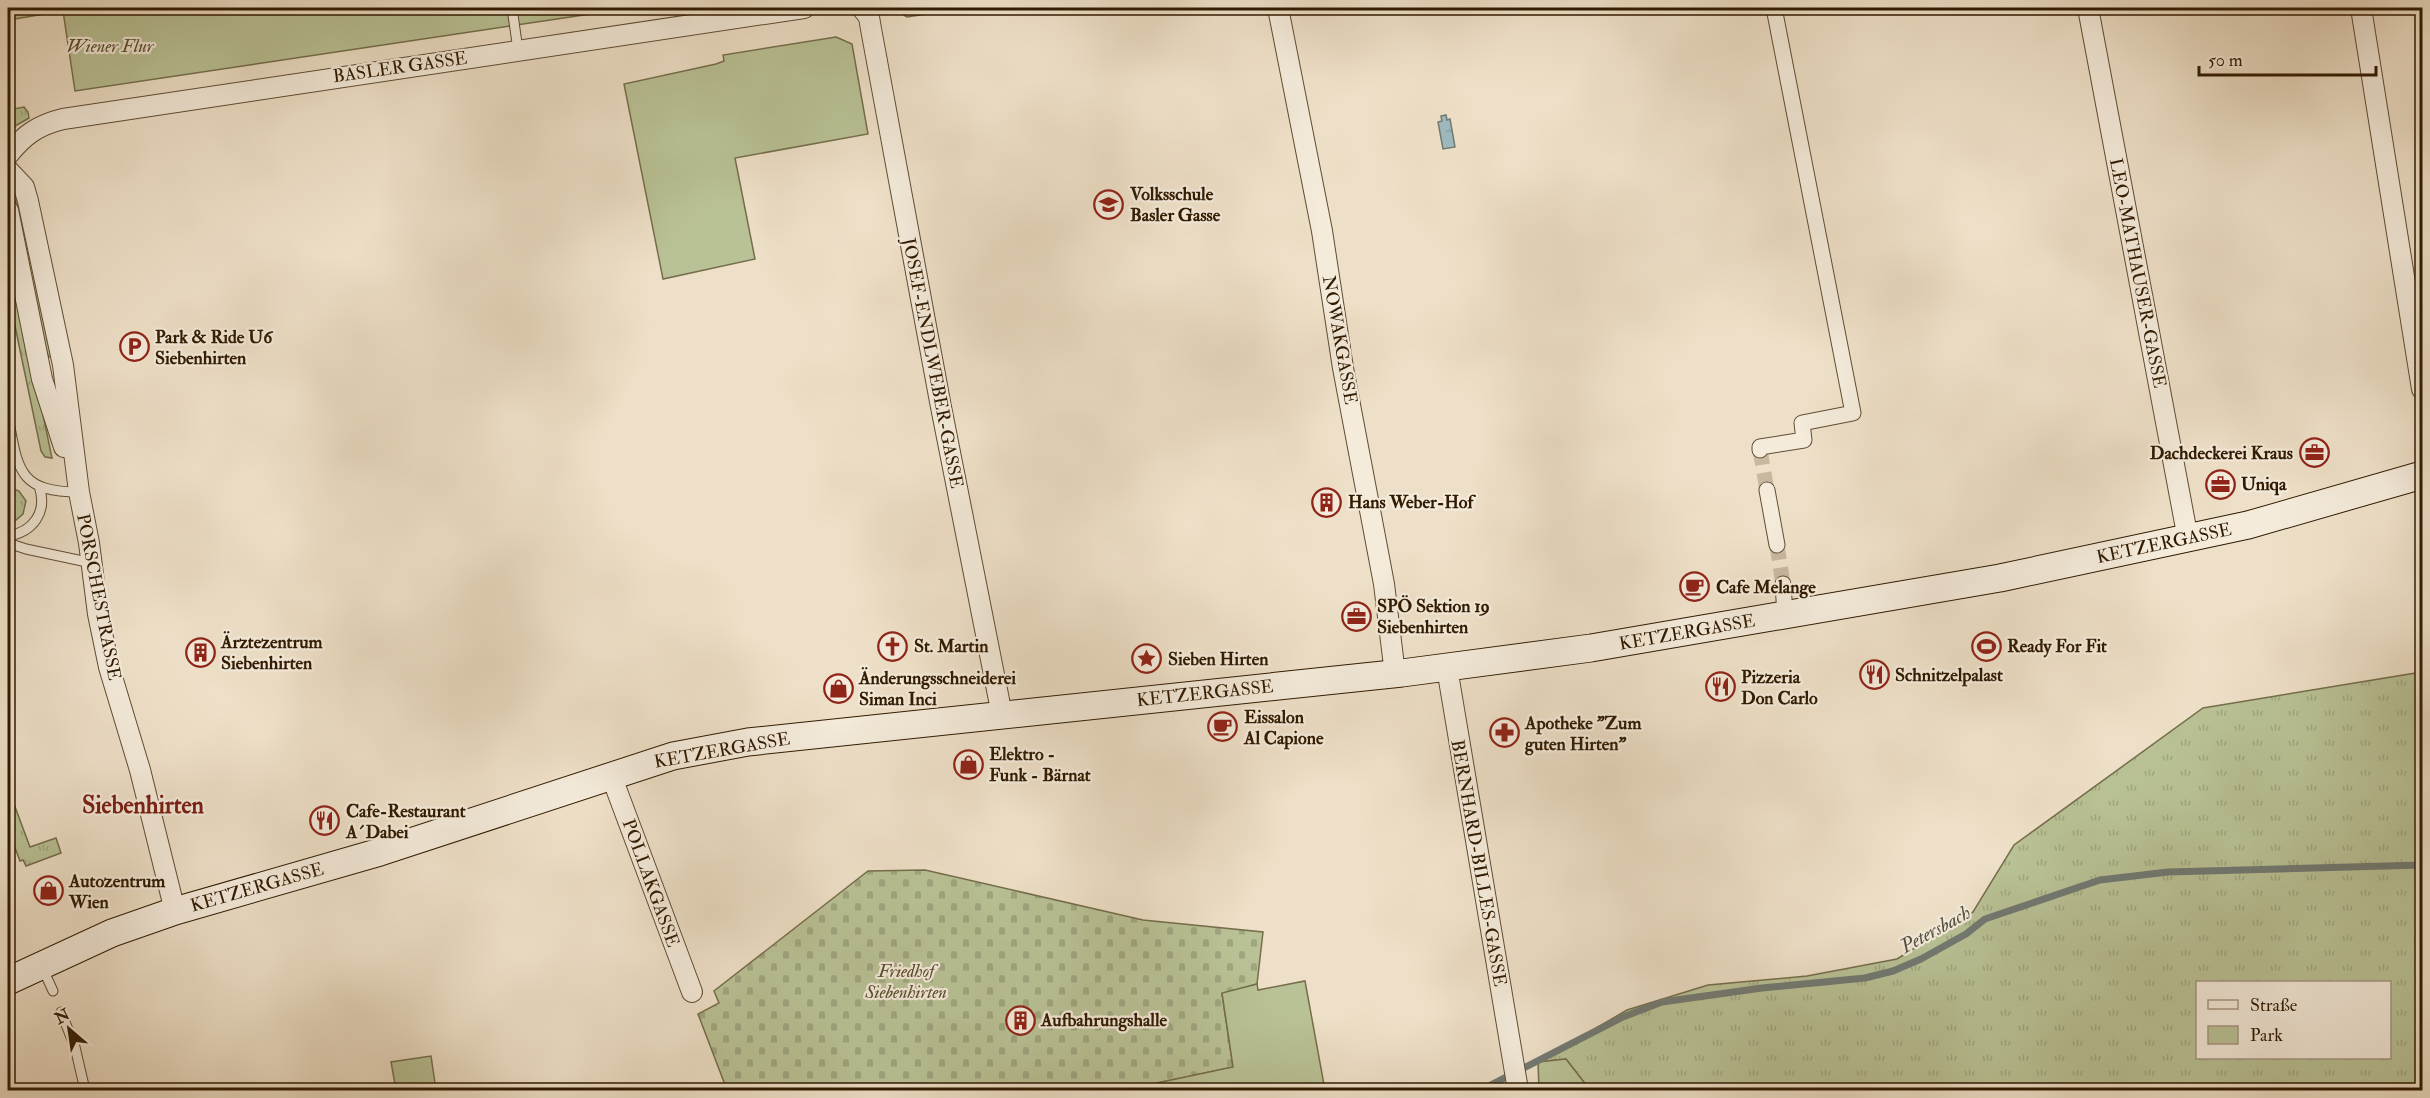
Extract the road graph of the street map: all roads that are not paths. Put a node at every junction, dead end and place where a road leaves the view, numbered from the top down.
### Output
1 (512, 8) edge
2 (804, 8) edge
3 (1278, 8) edge
4 (1774, 8) edge
5 (2088, 8) edge
6 (2361, 8) edge
7 (864, 9) edge
8 (518, 50) junction
9 (8, 155) edge
10 (8, 170) edge
11 (8, 210) edge
12 (2422, 389) edge
13 (8, 417) edge
14 (1760, 450) dead end
15 (2422, 475) edge
16 (39, 486) junction
17 (1767, 490) tunnel mouth
18 (79, 492) junction
19 (8, 536) edge
20 (2188, 539) junction
21 (8, 543) edge
22 (1777, 545) tunnel mouth
23 (92, 563) junction
24 (1783, 584) tunnel mouth
25 (1785, 615) junction
26 (1447, 668) junction
27 (1395, 674) junction
28 (1002, 715) junction
29 (611, 775) junction
30 (175, 911) junction
31 (41, 964) junction
32 (8, 981) edge
33 (53, 991) dead end
34 (692, 992) dead end
35 (61, 1012) dead end
36 (84, 1090) edge
37 (1518, 1090) edge

1 - 8 lane
2 - 8 street, BASLER GASSE
3 - 27 street, NOWAKGASSE
4 - 14 street
5 - 20 street, LEO-MATHAUSER-GASSE
6 - 12 street
7 - 28 street, JOSEF-ENDLWEBER-GASSE
8 - 9 street, BASLER GASSE
10 - 18 street, PORSCHESTRASSE
11 - 18 street, PORSCHESTRASSE
13 - 16 lane
15 - 20 main road, KETZERGASSE
16 - 18 lane
16 - 19 lane
17 - 22 street
18 - 23 street, PORSCHESTRASSE
20 - 25 main road, KETZERGASSE
21 - 23 lane
23 - 30 street, PORSCHESTRASSE
24 - 25 street
25 - 26 main road, KETZERGASSE
26 - 27 main road, KETZERGASSE
26 - 37 street, BERNHARD-BILLES-GASSE
27 - 28 main road, KETZERGASSE
28 - 29 main road, KETZERGASSE
29 - 30 main road, KETZERGASSE
29 - 34 street, POLLAKGASSE
30 - 31 main road, KETZERGASSE
31 - 32 main road, KETZERGASSE
31 - 33 lane
35 - 36 lane

